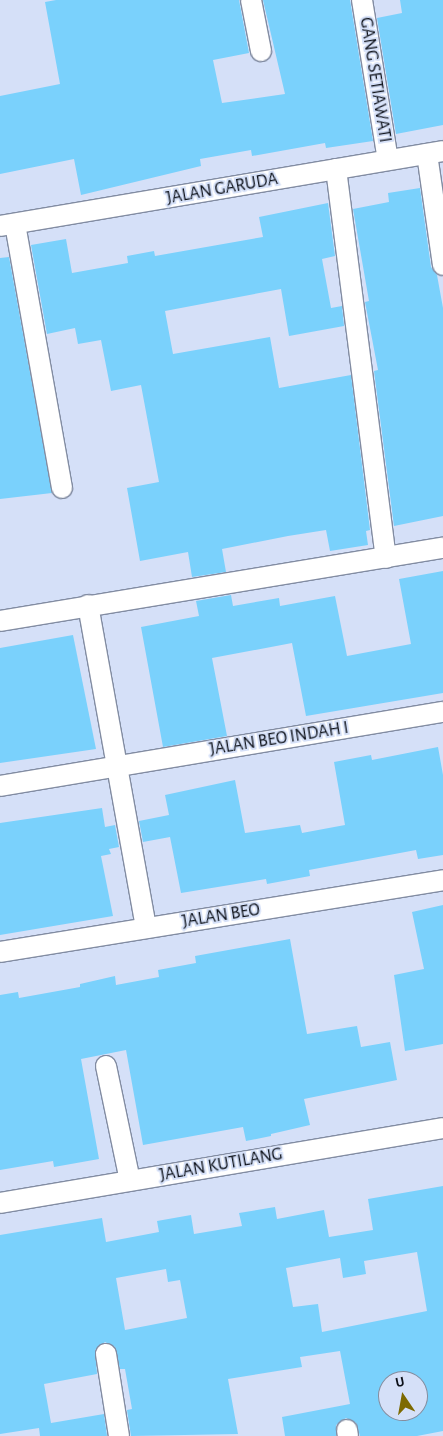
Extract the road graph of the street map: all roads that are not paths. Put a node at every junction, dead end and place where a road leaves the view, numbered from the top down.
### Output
1 (251, 0) edge
2 (362, 0) edge
3 (261, 51) dead end
4 (435, 152) edge
5 (388, 160) junction
6 (336, 169) junction
7 (8, 225) edge
8 (443, 265) edge
9 (62, 488) dead end
10 (443, 548) edge
11 (386, 558) junction
12 (88, 605) junction
13 (0, 621) edge
14 (443, 712) edge
15 (115, 766) junction
16 (0, 786) edge
17 (443, 880) edge
18 (146, 928) junction
19 (0, 952) edge
20 (106, 1066) dead end
21 (443, 1128) edge
22 (130, 1181) junction
23 (0, 1203) edge
24 (106, 1354) dead end
25 (120, 1436) edge

1 - 3 street
2 - 5 street, GANG SETIAWATI
4 - 5 street, JALAN GARUDA
4 - 8 street
5 - 6 street, JALAN GARUDA
6 - 7 street, JALAN GARUDA
6 - 11 street
7 - 9 street
10 - 11 street
11 - 12 street
12 - 13 street
12 - 15 street
14 - 15 street, JALAN BEO INDAH I
15 - 16 street, JALAN BEO INDAH I
15 - 18 street
17 - 18 street, JALAN BEO
18 - 19 street, JALAN BEO
20 - 22 street
21 - 22 street, JALAN KUTILANG
22 - 23 street, JALAN KUTILANG
24 - 25 street

